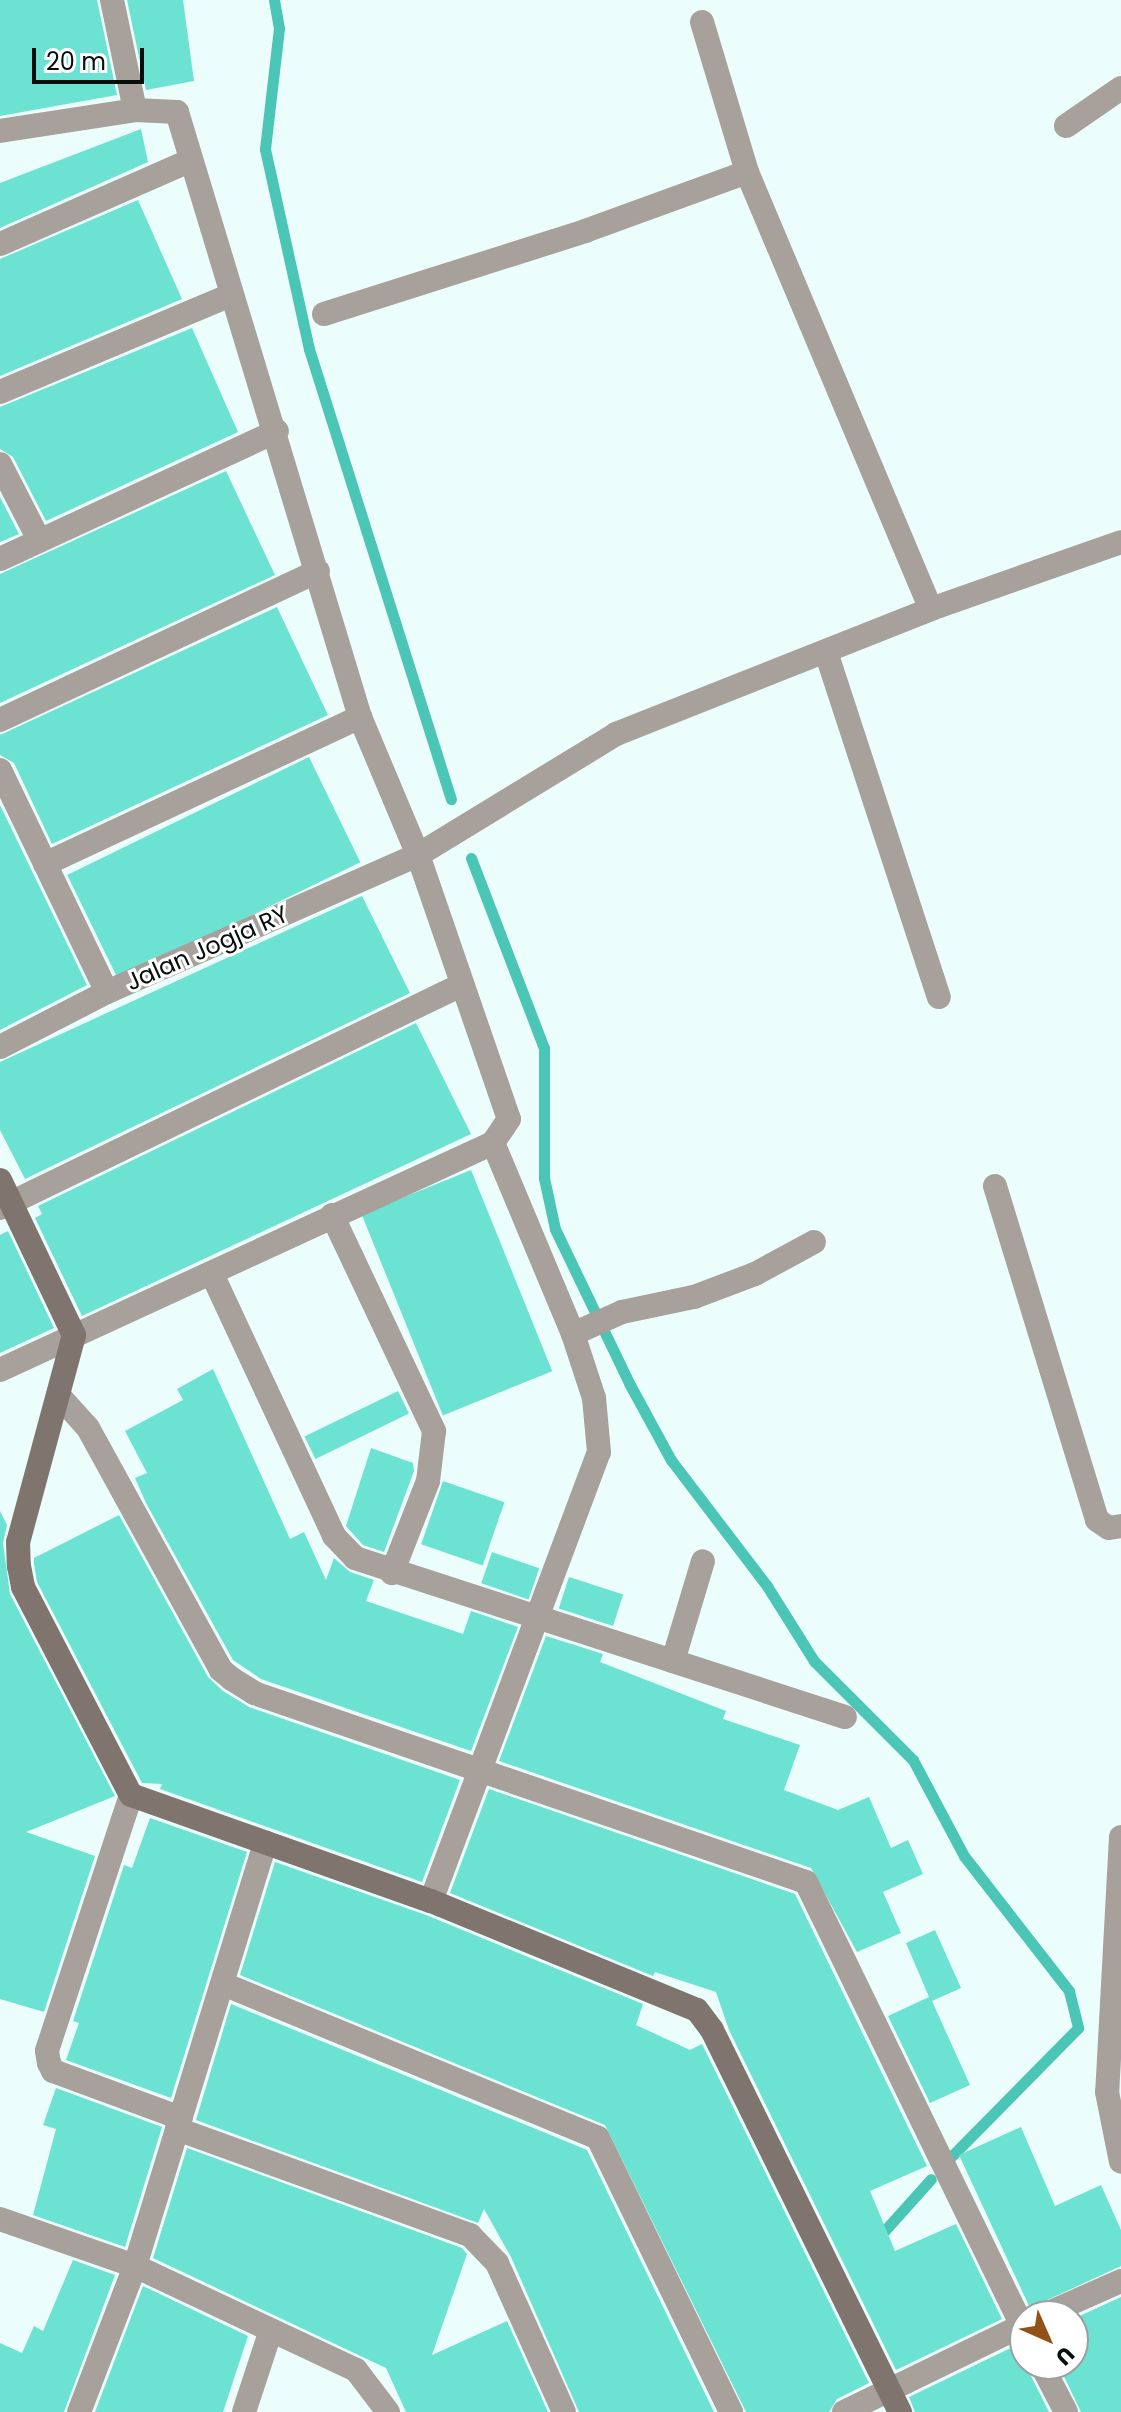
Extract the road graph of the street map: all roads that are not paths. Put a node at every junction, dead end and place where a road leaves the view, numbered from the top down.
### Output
1 (112, 0) edge
2 (702, 22) dead end
3 (1121, 88) edge
4 (135, 110) junction
5 (1066, 126) dead end
6 (0, 131) edge
7 (189, 161) junction
8 (747, 172) junction
9 (0, 244) edge
10 (231, 295) junction
11 (324, 314) dead end
12 (0, 392) edge
13 (277, 431) junction
14 (0, 464) edge
15 (39, 540) junction
16 (1121, 542) edge
17 (0, 559) edge
18 (318, 571) junction
19 (931, 609) junction
20 (826, 652) junction
21 (360, 717) junction
22 (0, 720) edge
23 (0, 770) edge
24 (418, 855) junction
25 (45, 864) junction
26 (461, 985) junction
27 (107, 992) junction
28 (939, 997) dead end
29 (0, 1047) edge
30 (493, 1143) junction
31 (0, 1180) edge
32 (995, 1186) dead end
33 (5, 1205) edge
34 (332, 1215) junction
35 (814, 1242) dead end
36 (212, 1274) junction
37 (579, 1332) junction
38 (74, 1335) junction
39 (0, 1370) edge
40 (61, 1398) junction
41 (1121, 1526) edge
42 (9, 1546) edge
43 (703, 1561) dead end
44 (392, 1573) junction
45 (539, 1616) junction
46 (673, 1661) junction
47 (845, 1717) dead end
48 (482, 1772) junction
49 (131, 1795) junction
50 (1121, 1837) edge
51 (265, 1843) junction
52 (431, 1901) junction
53 (223, 1984) junction
54 (179, 2123) junction
55 (1121, 2162) edge
56 (0, 2219) edge
57 (135, 2266) junction
58 (1121, 2281) edge
59 (1016, 2300) edge
60 (1080, 2300) edge
61 (271, 2330) junction
62 (1009, 2335) edge
63 (1049, 2380) edge
64 (895, 2401) edge
65 (79, 2412) edge
66 (244, 2412) edge
67 (388, 2412) edge
68 (564, 2412) edge
69 (731, 2412) edge
70 (844, 2412) edge
71 (1066, 2412) edge

1 - 4 street
2 - 8 street
3 - 5 street
4 - 6 street
4 - 7 street
7 - 9 street
7 - 10 street
8 - 11 street
8 - 19 street
10 - 12 street
10 - 13 street
13 - 15 street
13 - 18 street
14 - 15 street
15 - 17 street
16 - 19 street, Jalan Jogja RY
18 - 21 street
18 - 22 street
19 - 20 street, Jalan Jogja RY
20 - 24 street, Jalan Jogja RY
20 - 28 street
21 - 24 street
21 - 25 street
23 - 25 street
24 - 26 street
24 - 27 street, Jalan Jogja RY
25 - 27 street
26 - 30 street
26 - 33 street
27 - 29 street, Jalan Jogja RY
30 - 34 street
30 - 37 street
31 - 33 street
32 - 41 street
33 - 38 street
34 - 36 street
34 - 44 street
35 - 37 street
36 - 38 street
36 - 44 street
37 - 45 street
38 - 39 street
38 - 40 street
40 - 42 street
40 - 48 street
42 - 49 street
43 - 46 street
44 - 45 street
45 - 46 street
45 - 48 street
46 - 47 street
48 - 52 street
48 - 59 street
49 - 51 street
49 - 54 street
50 - 55 street
51 - 52 street
51 - 53 street
52 - 64 street
53 - 54 street
53 - 69 street
54 - 57 street
54 - 68 street
56 - 57 street
57 - 61 street
57 - 65 street
58 - 60 street
61 - 66 street
61 - 67 street
62 - 64 street
63 - 71 street
64 - 70 street

